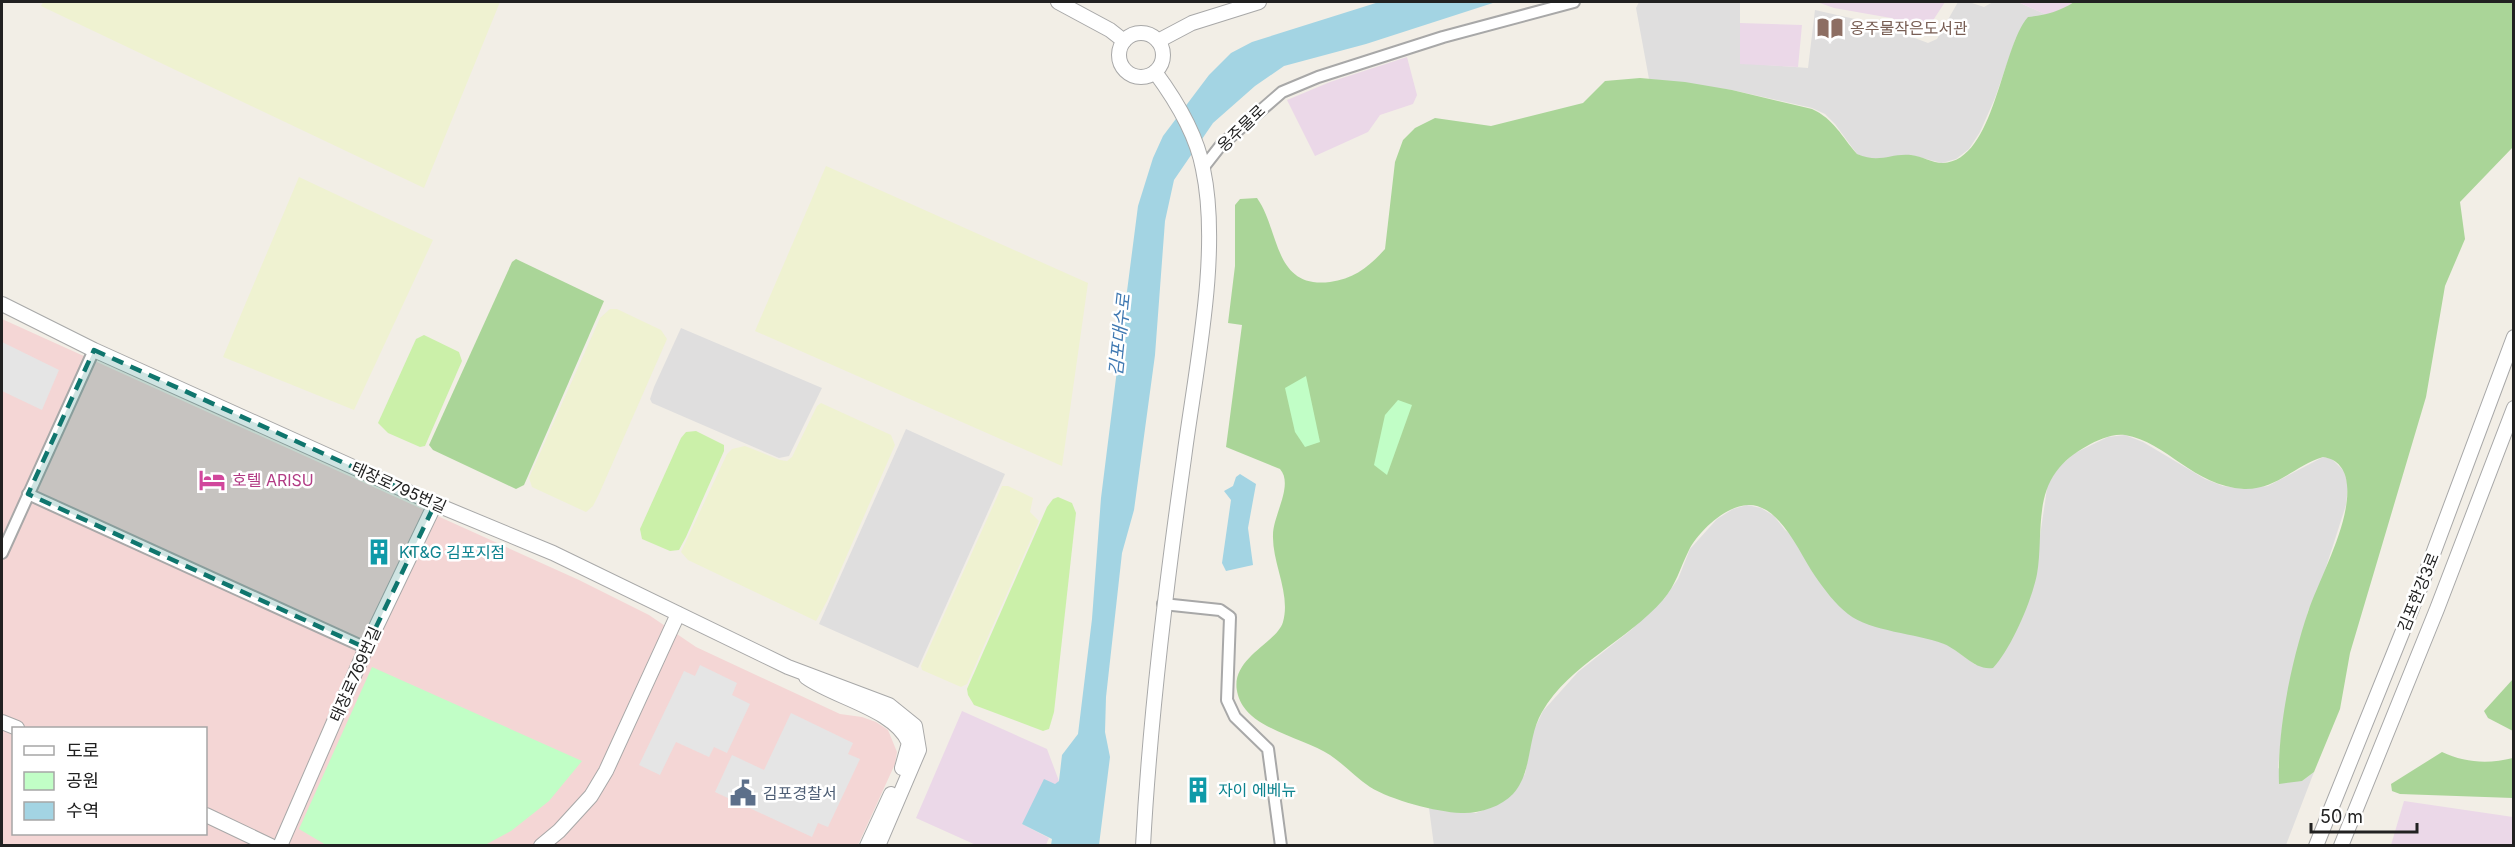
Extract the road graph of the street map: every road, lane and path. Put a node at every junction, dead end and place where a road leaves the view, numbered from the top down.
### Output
1 (1058, 2) edge
2 (1259, 2) edge
3 (1574, 2) edge
4 (1124, 41) junction
5 (1158, 41) junction
6 (1155, 72) junction
7 (1203, 168) junction
8 (2, 304) edge
9 (2514, 337) edge
10 (94, 350) junction
11 (2514, 408) edge
12 (28, 494) junction
13 (435, 504) junction
14 (2, 553) edge
15 (1164, 604) junction
16 (678, 615) junction
17 (366, 648) junction
18 (797, 671) junction
19 (207, 814) edge
20 (271, 846) edge
21 (280, 846) edge
22 (541, 846) edge
23 (867, 846) edge
24 (878, 846) edge
25 (1143, 846) edge
26 (1281, 846) edge
27 (2316, 846) edge
28 (2341, 846) edge

1 - 4 street
2 - 5 street
3 - 7 street, 옹주물로
4 - 5 street
4 - 6 street
5 - 6 street
6 - 7 street
7 - 15 street
8 - 10 street, 태장로795번길
9 - 27 street, 김포한강3로
10 - 12 street
10 - 13 street, 태장로795번길
11 - 28 street, 김포한강3로
12 - 14 street
12 - 17 street
13 - 16 street, 태장로795번길
13 - 17 street, 태장로769번길
15 - 25 street
15 - 26 street
16 - 18 street, 태장로795번길
16 - 22 street
17 - 21 street, 태장로769번길
18 - 23 street, 태장로795번길
18 - 24 street, 태장로795번길
19 - 20 street

